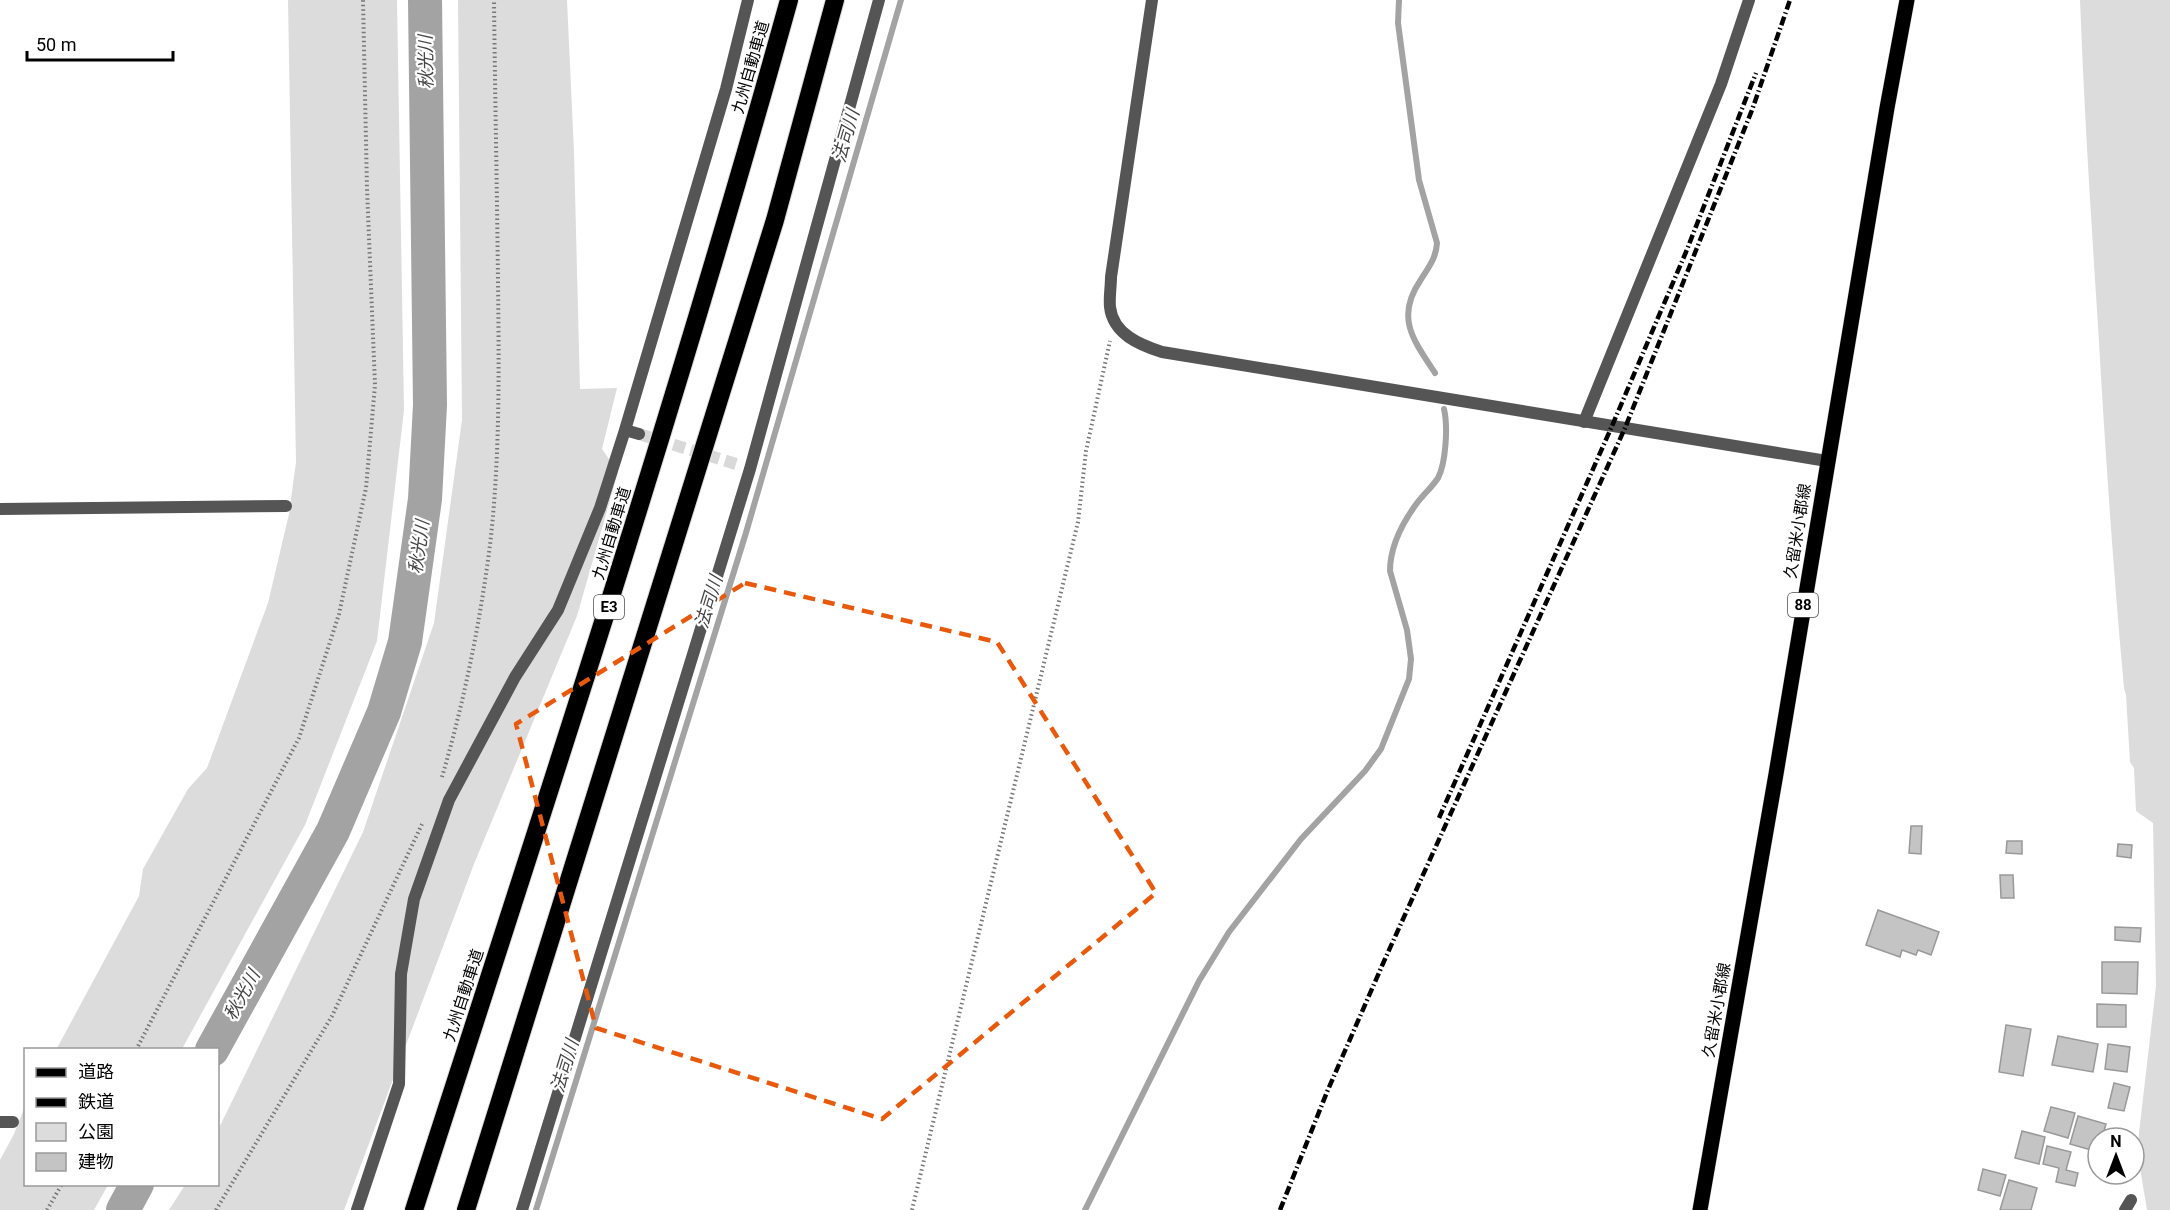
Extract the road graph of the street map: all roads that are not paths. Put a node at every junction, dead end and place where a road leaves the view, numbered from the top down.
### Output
1 (748, 0) edge
2 (789, 0) edge
3 (835, 0) edge
4 (879, 0) edge
5 (1152, 0) edge
6 (1749, 0) edge
7 (1907, 0) edge
8 (1584, 422) junction
9 (625, 430) junction
10 (639, 434) tunnel mouth
11 (1827, 461) junction
12 (736, 465) tunnel mouth
13 (750, 469) junction
14 (286, 506) dead end
15 (0, 509) edge
16 (0, 1122) edge
17 (13, 1122) dead end
18 (357, 1210) edge
19 (414, 1210) edge
20 (466, 1210) edge
21 (522, 1210) edge
22 (1700, 1210) edge

1 - 9 street
2 - 19 highway, 九州自動車道 / E3
3 - 20 highway
4 - 13 street
5 - 8 street
6 - 8 street
7 - 11 main road, 久留米小郡線 / 88
8 - 11 street
9 - 10 street
9 - 18 street
11 - 22 main road, 久留米小郡線 / 88
12 - 13 street
13 - 21 street
14 - 15 street
16 - 17 street

